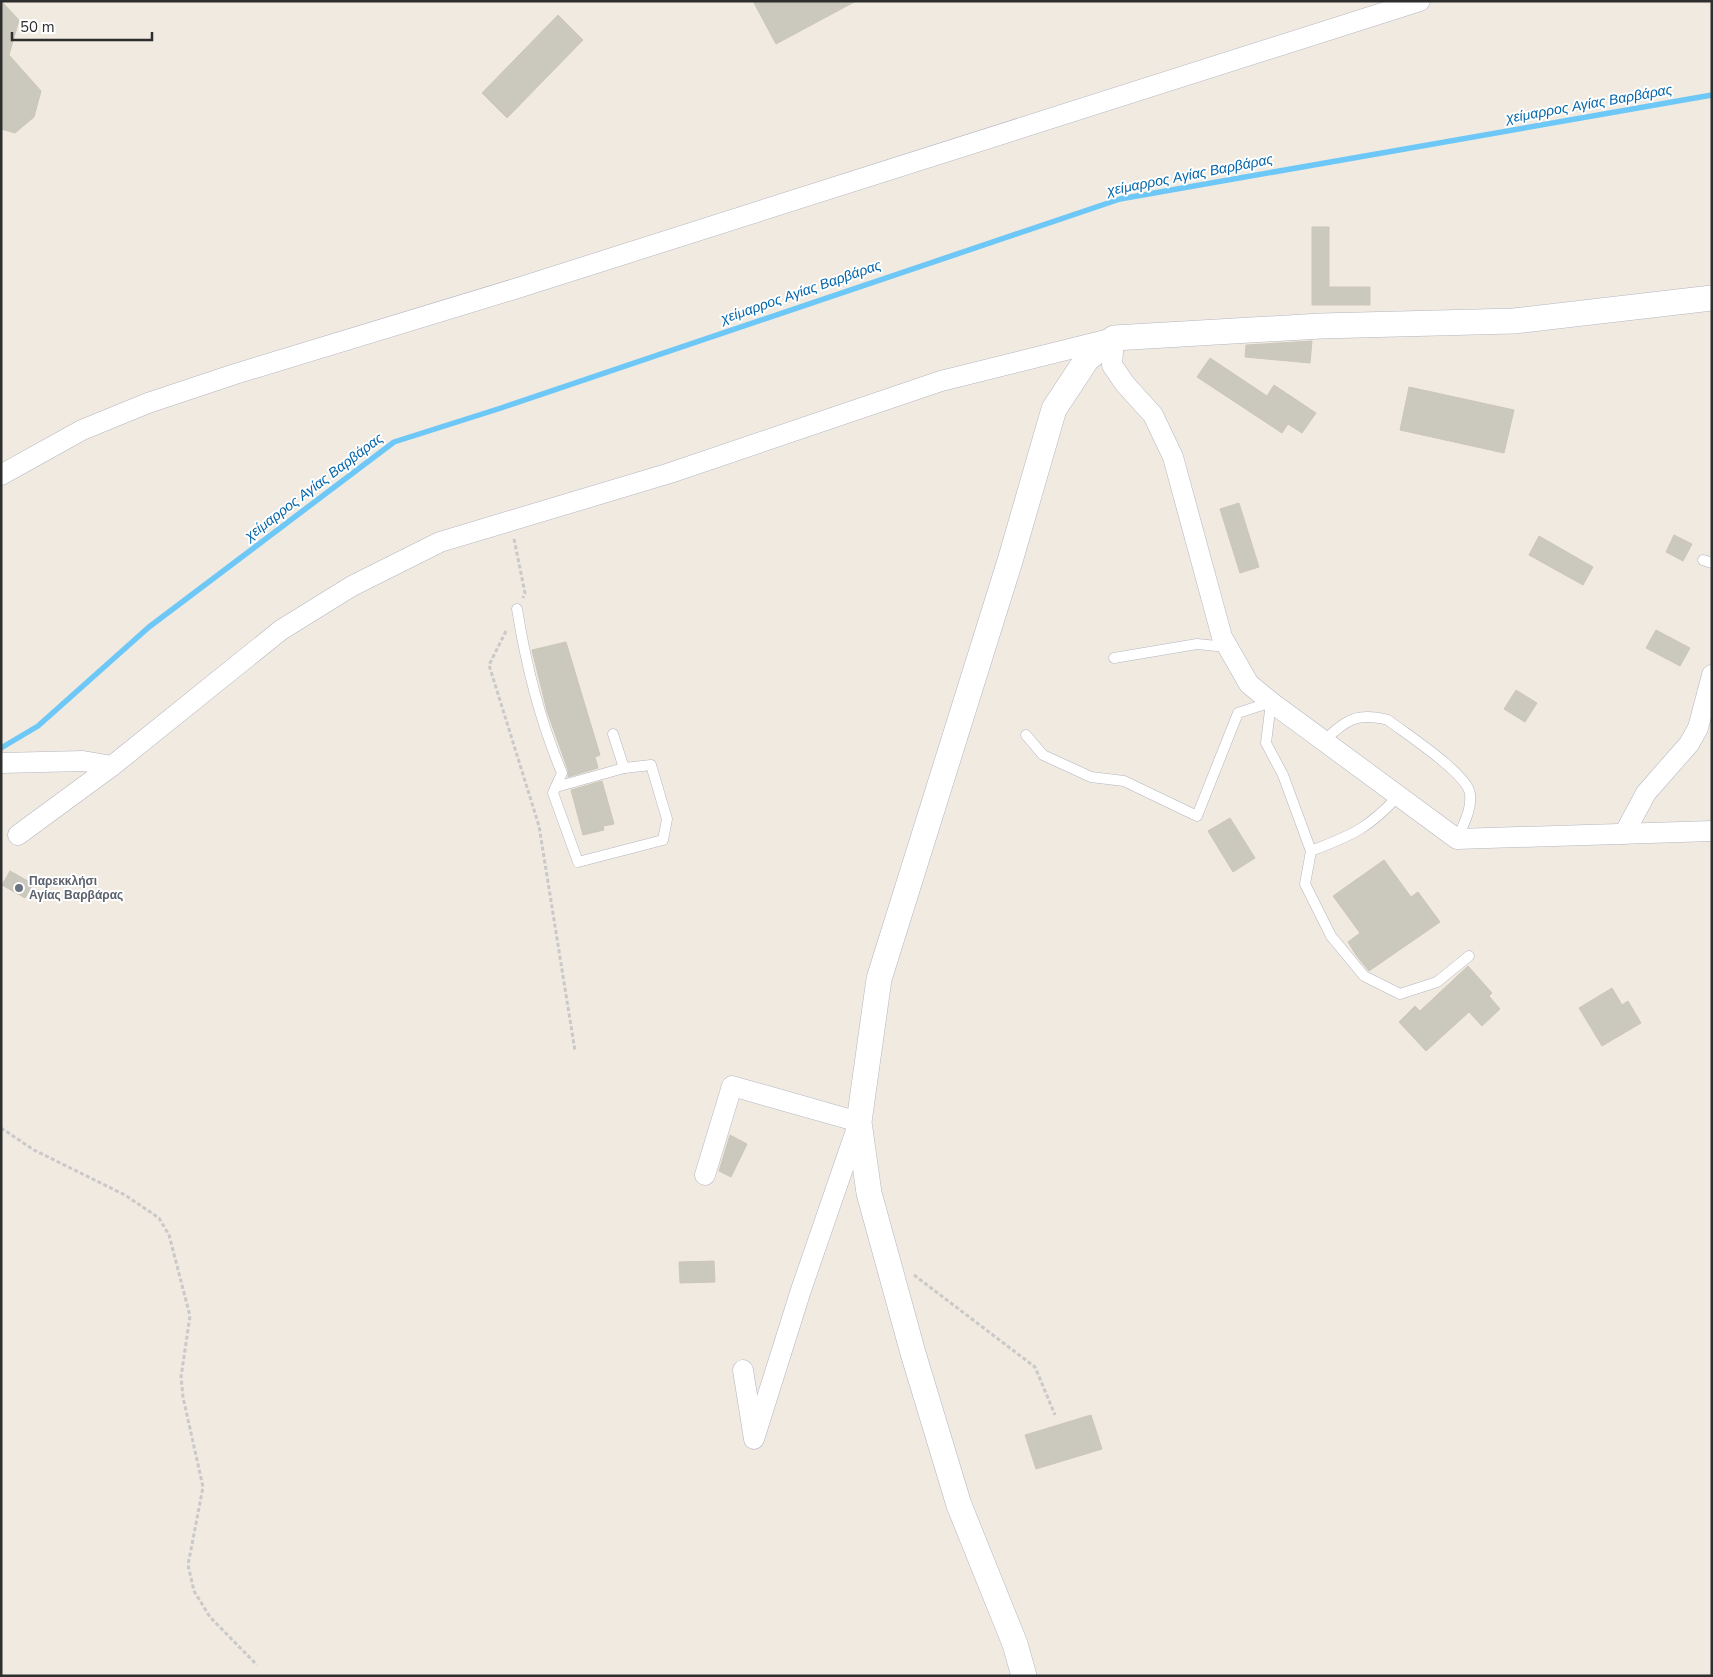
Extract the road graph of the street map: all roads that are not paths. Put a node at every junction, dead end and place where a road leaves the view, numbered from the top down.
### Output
1 (1420, 1) edge
2 (1712, 298) edge
3 (1114, 338) junction
4 (1, 475) edge
5 (517, 609) road end
6 (1227, 647) junction
7 (1114, 658) dead end
8 (1712, 675) edge
9 (1271, 702) junction
10 (613, 734) dead end
11 (1026, 735) dead end
12 (1324, 741) junction
13 (1, 763) edge
14 (112, 766) junction
15 (624, 768) junction
16 (556, 787) junction
17 (1398, 796) junction
18 (1712, 831) edge
19 (1624, 834) junction
20 (18, 835) dead end
21 (1457, 839) junction
22 (1311, 851) junction
23 (1469, 956) dead end
24 (859, 1122) junction
25 (705, 1176) dead end
26 (743, 1370) dead end
27 (1024, 1676) edge

1 - 4 street
2 - 3 street
3 - 6 street
3 - 14 street
3 - 24 street
5 - 16 lane
6 - 7 lane
6 - 9 street
8 - 19 street
9 - 11 lane
9 - 12 street
9 - 22 lane
10 - 15 lane
12 - 17 street
12 - 21 lane
13 - 14 street
14 - 20 street
15 - 16 lane
15 - 16 lane
17 - 21 street
17 - 22 lane
18 - 19 street
19 - 21 street
22 - 23 lane
24 - 25 street
24 - 26 street
24 - 27 street

